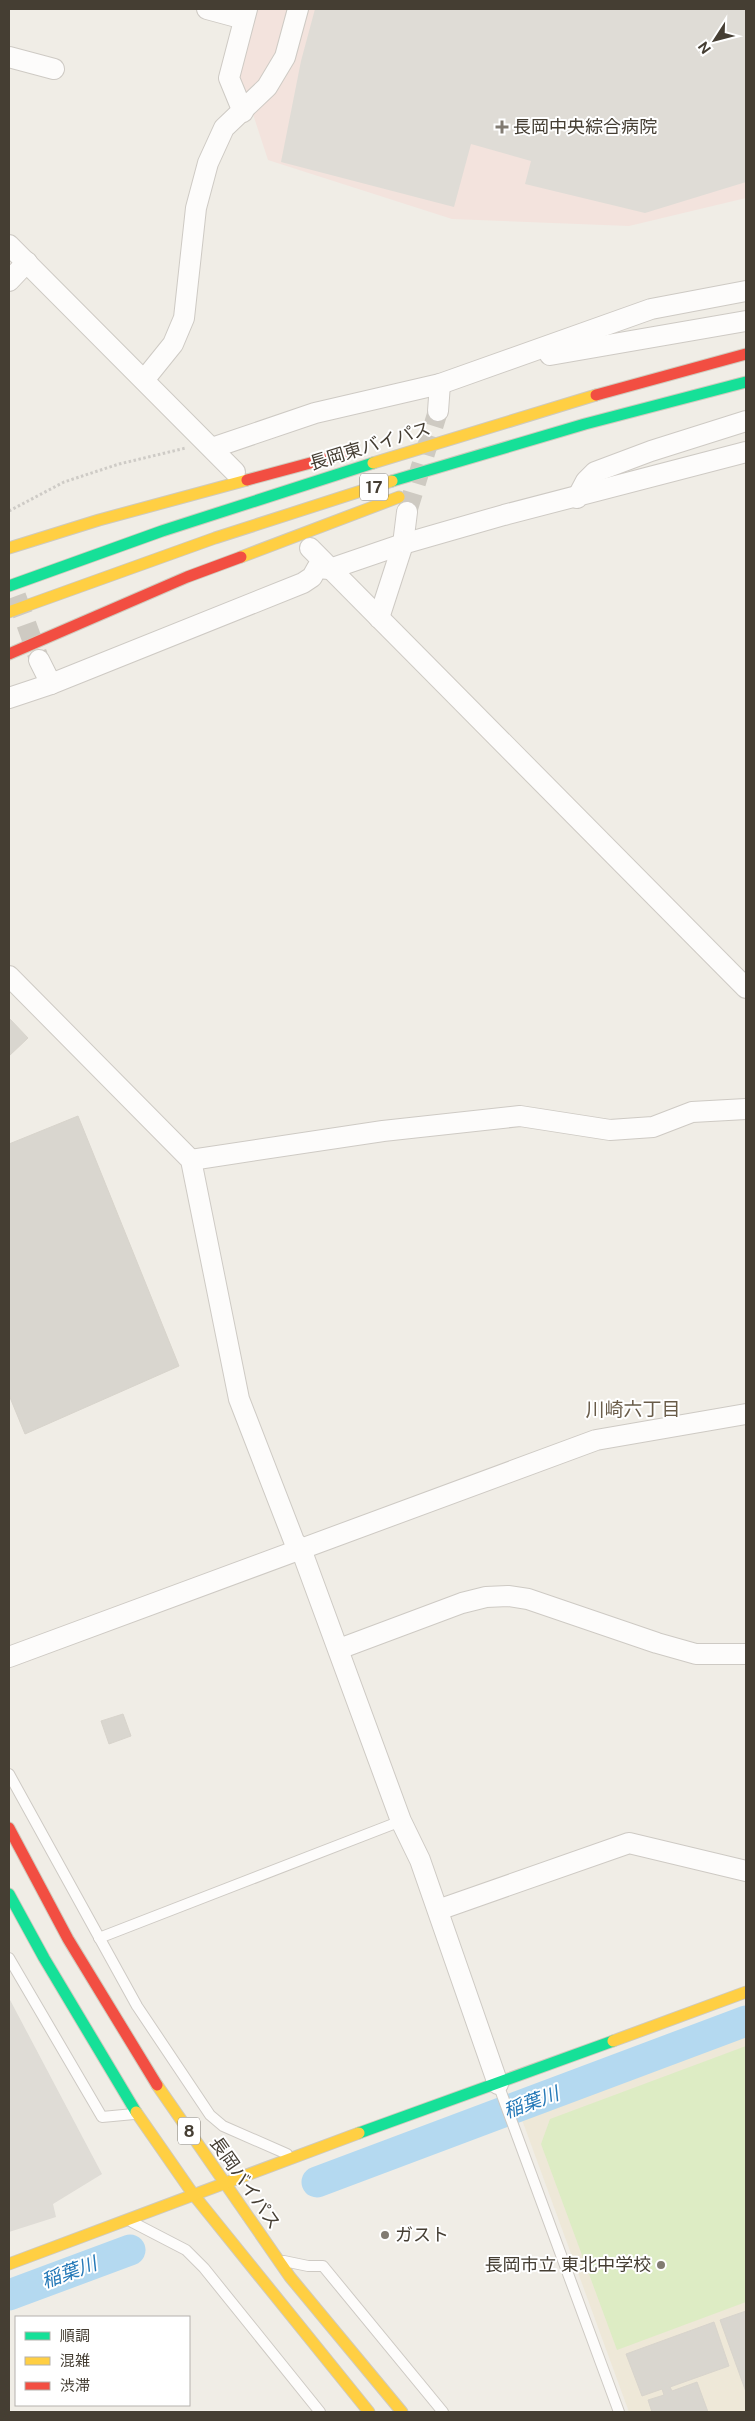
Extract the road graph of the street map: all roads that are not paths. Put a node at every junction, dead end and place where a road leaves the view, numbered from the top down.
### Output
1 (207, 9) edge
2 (298, 9) edge
3 (246, 14) edge
4 (9, 57) edge
5 (54, 69) dead end
6 (244, 112) junction
7 (9, 244) edge
8 (27, 262) junction
9 (9, 281) edge
10 (746, 291) edge
11 (746, 321) edge
12 (746, 354) edge
13 (716, 361) junction
14 (496, 364) junction
15 (144, 380) junction
16 (746, 382) edge
17 (440, 384) junction
18 (513, 408) dead end
19 (438, 411) tunnel mouth
20 (620, 414) junction
21 (746, 421) edge
22 (212, 448) junction
23 (359, 449) dead end
24 (746, 452) edge
25 (478, 468) dead end
26 (235, 472) dead end
27 (577, 498) junction
28 (408, 503) joint
29 (403, 544) junction
30 (9, 548) edge
31 (310, 548) dead end
32 (330, 569) junction
33 (9, 586) edge
34 (9, 612) edge
35 (379, 618) junction
36 (9, 654) edge
37 (39, 660) tunnel mouth
38 (51, 684) junction
39 (9, 698) edge
40 (9, 976) edge
41 (746, 988) edge
42 (746, 1109) edge
43 (190, 1160) junction
44 (746, 1414) edge
45 (301, 1549) junction
46 (339, 1649) junction
47 (746, 1654) edge
48 (9, 1657) edge
49 (9, 1774) edge
50 (401, 1821) junction
51 (9, 1828) edge
52 (746, 1871) edge
53 (9, 1894) edge
54 (438, 1910) junction
55 (99, 1938) junction
56 (9, 1958) edge
57 (746, 1992) edge
58 (498, 2084) junction
59 (137, 2114) junction
60 (295, 2158) junction
61 (225, 2184) junction
62 (193, 2194) junction
63 (128, 2220) junction
64 (276, 2259) junction
65 (9, 2264) edge
66 (320, 2412) edge
67 (369, 2412) edge
68 (402, 2412) edge
69 (443, 2412) edge
70 (619, 2412) edge

1 - 3 street
2 - 6 street
3 - 6 street
4 - 5 street
6 - 15 street
7 - 8 street
8 - 9 street
8 - 15 street
10 - 14 street
11 - 14 street
12 - 13 main road, 長岡東バイパス / 17
13 - 18 main road, 17
13 - 33 main road, 長岡東バイパス / 17
14 - 17 street
15 - 22 street
16 - 20 main road, 17
17 - 19 street
17 - 22 street
20 - 25 main road, 17
20 - 34 main road, 17
21 - 27 street
22 - 26 street
23 - 30 main road, 17
24 - 27 street
27 - 29 street
28 - 29 street
28 - 36 main road, 17
29 - 32 street
29 - 35 street
31 - 32 street
32 - 35 street
32 - 38 street
35 - 41 street
37 - 38 street
38 - 39 street
40 - 43 street
42 - 43 street
43 - 45 street
44 - 45 street
45 - 46 street
45 - 48 street
46 - 47 street
46 - 50 street
49 - 55 lane
50 - 54 street
50 - 55 lane
51 - 61 main road, 長岡バイパス / 8
52 - 54 street
53 - 59 main road, 8
54 - 58 street
55 - 60 lane
56 - 59 lane
57 - 58 main road
58 - 60 main road
58 - 70 lane
59 - 62 main road, 8
60 - 61 main road
61 - 62 main road
61 - 64 main road, 長岡バイパス / 8
62 - 63 main road
62 - 67 main road, 8
63 - 65 main road
63 - 66 lane
64 - 68 main road, 長岡バイパス / 8
64 - 69 lane

